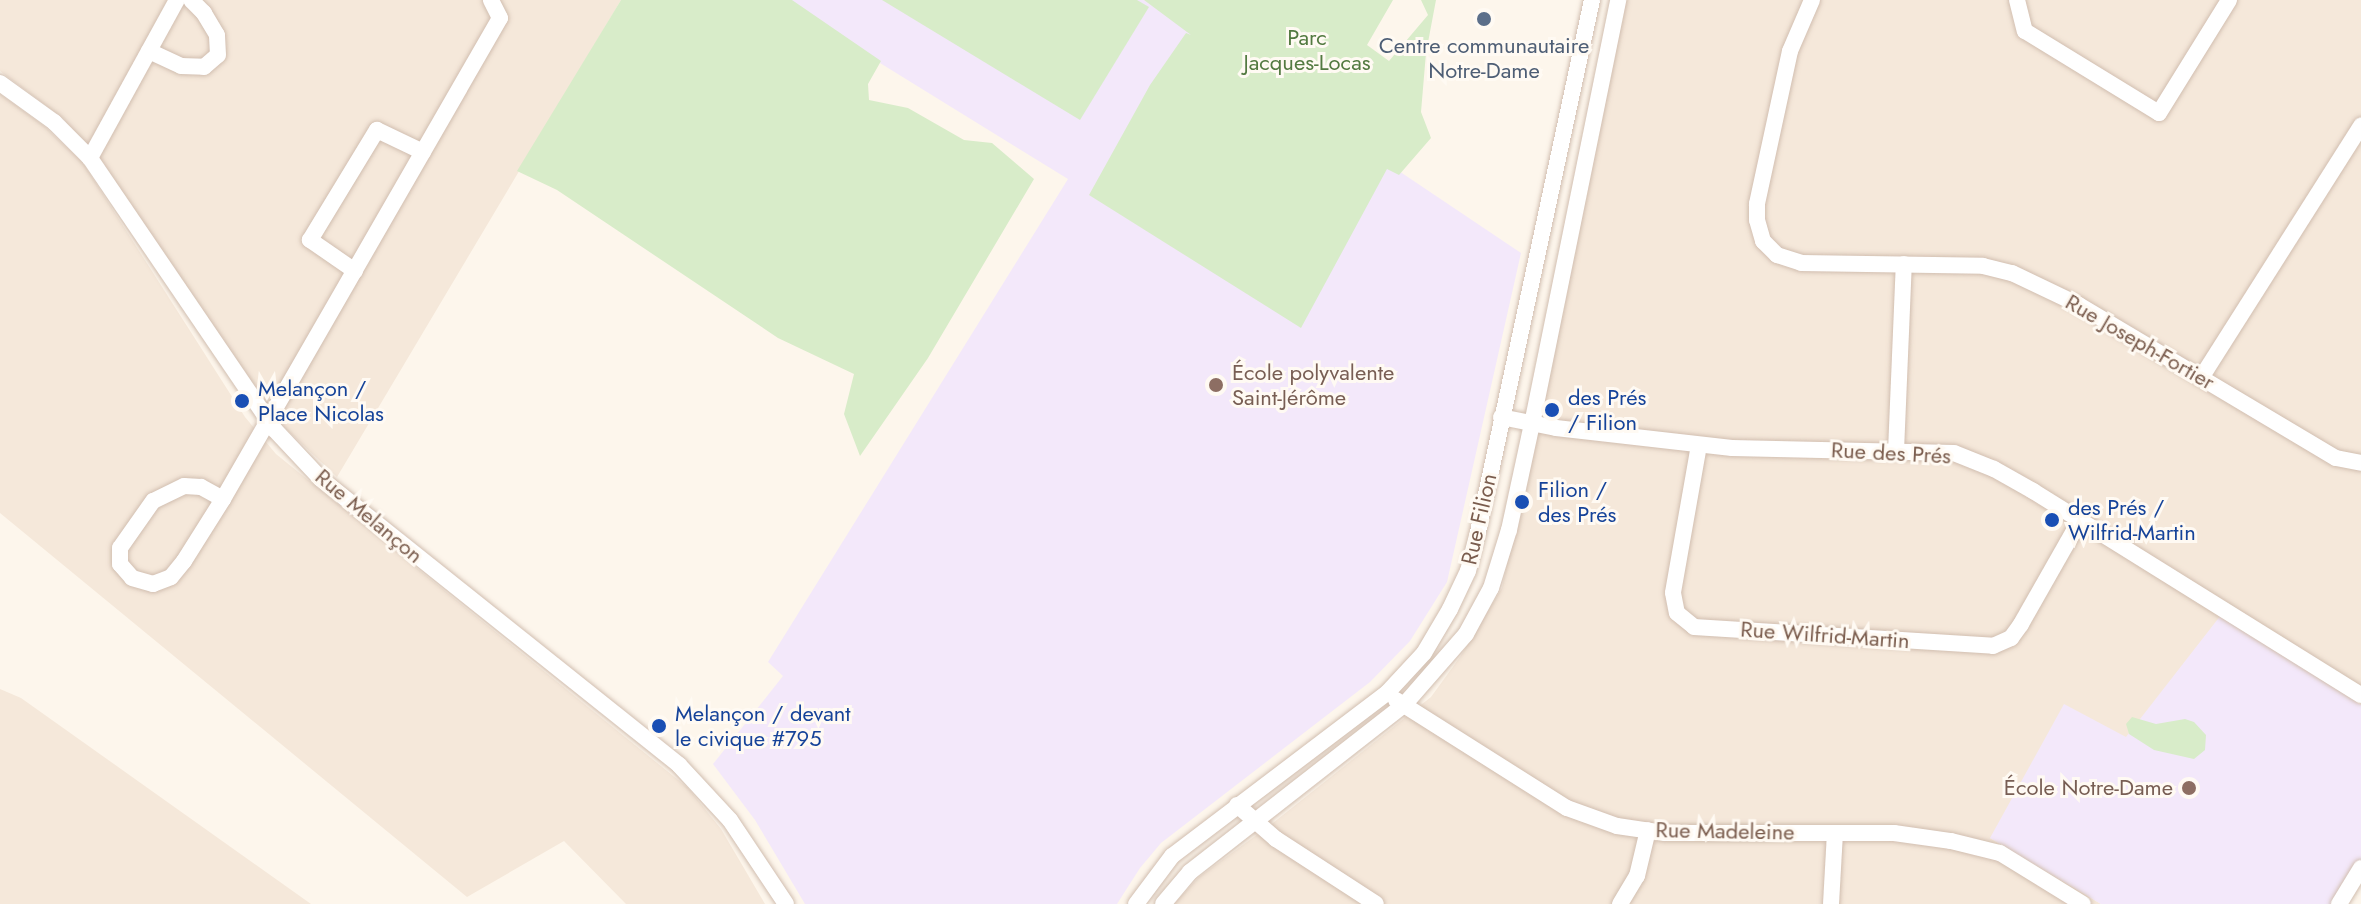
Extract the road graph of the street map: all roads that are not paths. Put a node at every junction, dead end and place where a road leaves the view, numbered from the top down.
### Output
1 (177, 0) edge
2 (191, 0) edge
3 (491, 0) edge
4 (1592, 0) edge
5 (1618, 0) edge
6 (1812, 0) edge
7 (2017, 0) edge
8 (2229, 0) edge
9 (149, 51) junction
10 (0, 83) edge
11 (2361, 126) edge
12 (423, 152) junction
13 (90, 158) junction
14 (1904, 264) junction
15 (355, 271) junction
16 (2201, 378) junction
17 (1501, 417) junction
18 (267, 418) junction
19 (1532, 424) junction
20 (1699, 445) junction
21 (1896, 451) junction
22 (2361, 463) edge
23 (223, 499) junction
24 (2080, 520) junction
25 (1468, 571) junction
26 (1493, 583) junction
27 (1387, 693) junction
28 (2361, 695) edge
29 (1404, 705) junction
30 (1237, 805) junction
31 (1256, 822) junction
32 (1648, 830) junction
33 (1835, 833) junction
34 (2361, 868) edge
35 (786, 904) edge
36 (1136, 904) edge
37 (1163, 904) edge
38 (1376, 904) edge
39 (1620, 904) edge
40 (1831, 904) edge
41 (2083, 904) edge
42 (2339, 904) edge

1 - 9 street
2 - 9 street
3 - 12 street
4 - 17 street, Rue Filion
5 - 19 street, Rue Filion
6 - 14 street, Rue Joseph-Fortier
7 - 8 street
9 - 13 street
10 - 13 street, Rue Melançon
11 - 16 street
12 - 15 street
12 - 15 street
13 - 18 street, Rue Melançon
14 - 16 street, Rue Joseph-Fortier
14 - 21 street
15 - 18 street
16 - 22 street, Rue Joseph-Fortier
17 - 19 street, Rue des Prés
17 - 25 street, Rue Filion
18 - 23 street
18 - 35 street, Rue Melançon
19 - 20 street, Rue des Prés
19 - 26 street, Rue Filion
20 - 21 street, Rue des Prés
20 - 24 street, Rue Wilfrid-Martin
21 - 24 street, Rue des Prés
23 - 23 street
24 - 28 street, Rue des Prés
25 - 26 street
25 - 27 street, Rue Filion
26 - 29 street, Rue Filion
27 - 29 street, Rue Madeleine
27 - 30 street, Rue Filion
29 - 31 street, Rue Filion
29 - 32 street, Rue Madeleine
30 - 31 street
30 - 36 street, Rue Filion
31 - 37 street, Rue Filion
31 - 38 street
32 - 33 street, Rue Madeleine
32 - 39 street
33 - 40 street
33 - 41 street, Rue Madeleine
34 - 42 street

